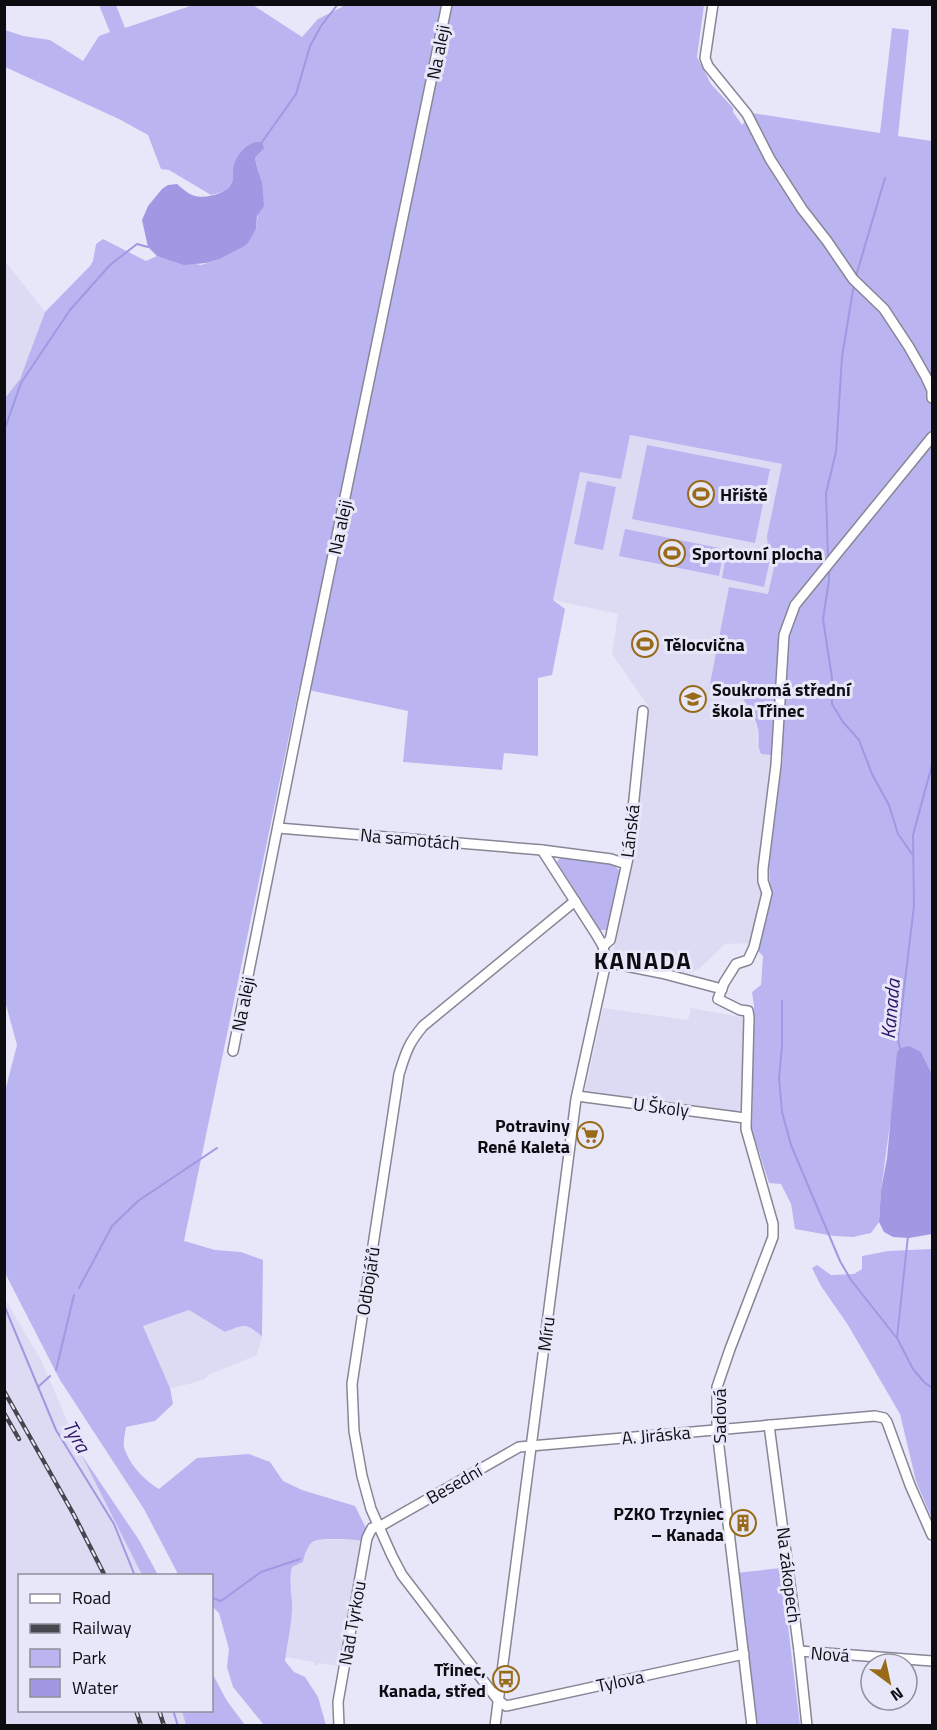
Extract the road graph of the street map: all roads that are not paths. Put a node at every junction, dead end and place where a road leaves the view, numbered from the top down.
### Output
1 (447, 4) edge
2 (713, 4) edge
3 (933, 398) edge
4 (933, 437) edge
5 (643, 711) dead end
6 (278, 828) junction
7 (542, 850) junction
8 (626, 864) junction
9 (575, 901) junction
10 (603, 946) junction
11 (606, 962) junction
12 (722, 989) junction
13 (233, 1051) dead end
14 (578, 1096) junction
15 (745, 1118) junction
16 (769, 1425) junction
17 (717, 1430) junction
18 (531, 1446) junction
19 (379, 1527) junction
20 (933, 1535) edge
21 (799, 1651) junction
22 (744, 1654) junction
23 (933, 1661) edge
24 (498, 1700) junction
25 (339, 1725) edge
26 (495, 1725) edge
27 (752, 1725) edge
28 (807, 1725) edge

1 - 6 street, Na aleji
2 - 3 street
4 - 12 street
5 - 8 street, Lánská
6 - 7 street, Na samotách
6 - 13 street, Na aleji
7 - 8 street, Na samotách
7 - 9 street
8 - 10 street, Lánská
9 - 10 street
9 - 19 street, Odbojářů
10 - 11 street, Míru
11 - 12 street
11 - 14 street, Míru
12 - 15 street, Sadová
14 - 15 street, U Školy
14 - 18 street, Míru
15 - 17 street, Sadová
16 - 17 street, A. Jiráska
16 - 20 street, A. Jiráska
16 - 21 street, Na zákopech
17 - 18 street, A. Jiráska
17 - 22 street, Sadová
18 - 19 street, Besední
18 - 24 street, Míru
19 - 24 street, Odbojářů
19 - 25 street, Nad Tyrkou
21 - 23 street, Nová
21 - 28 street, Na zákopech
22 - 24 street, Tylova
22 - 27 street, Sadová
24 - 26 street, Míru

